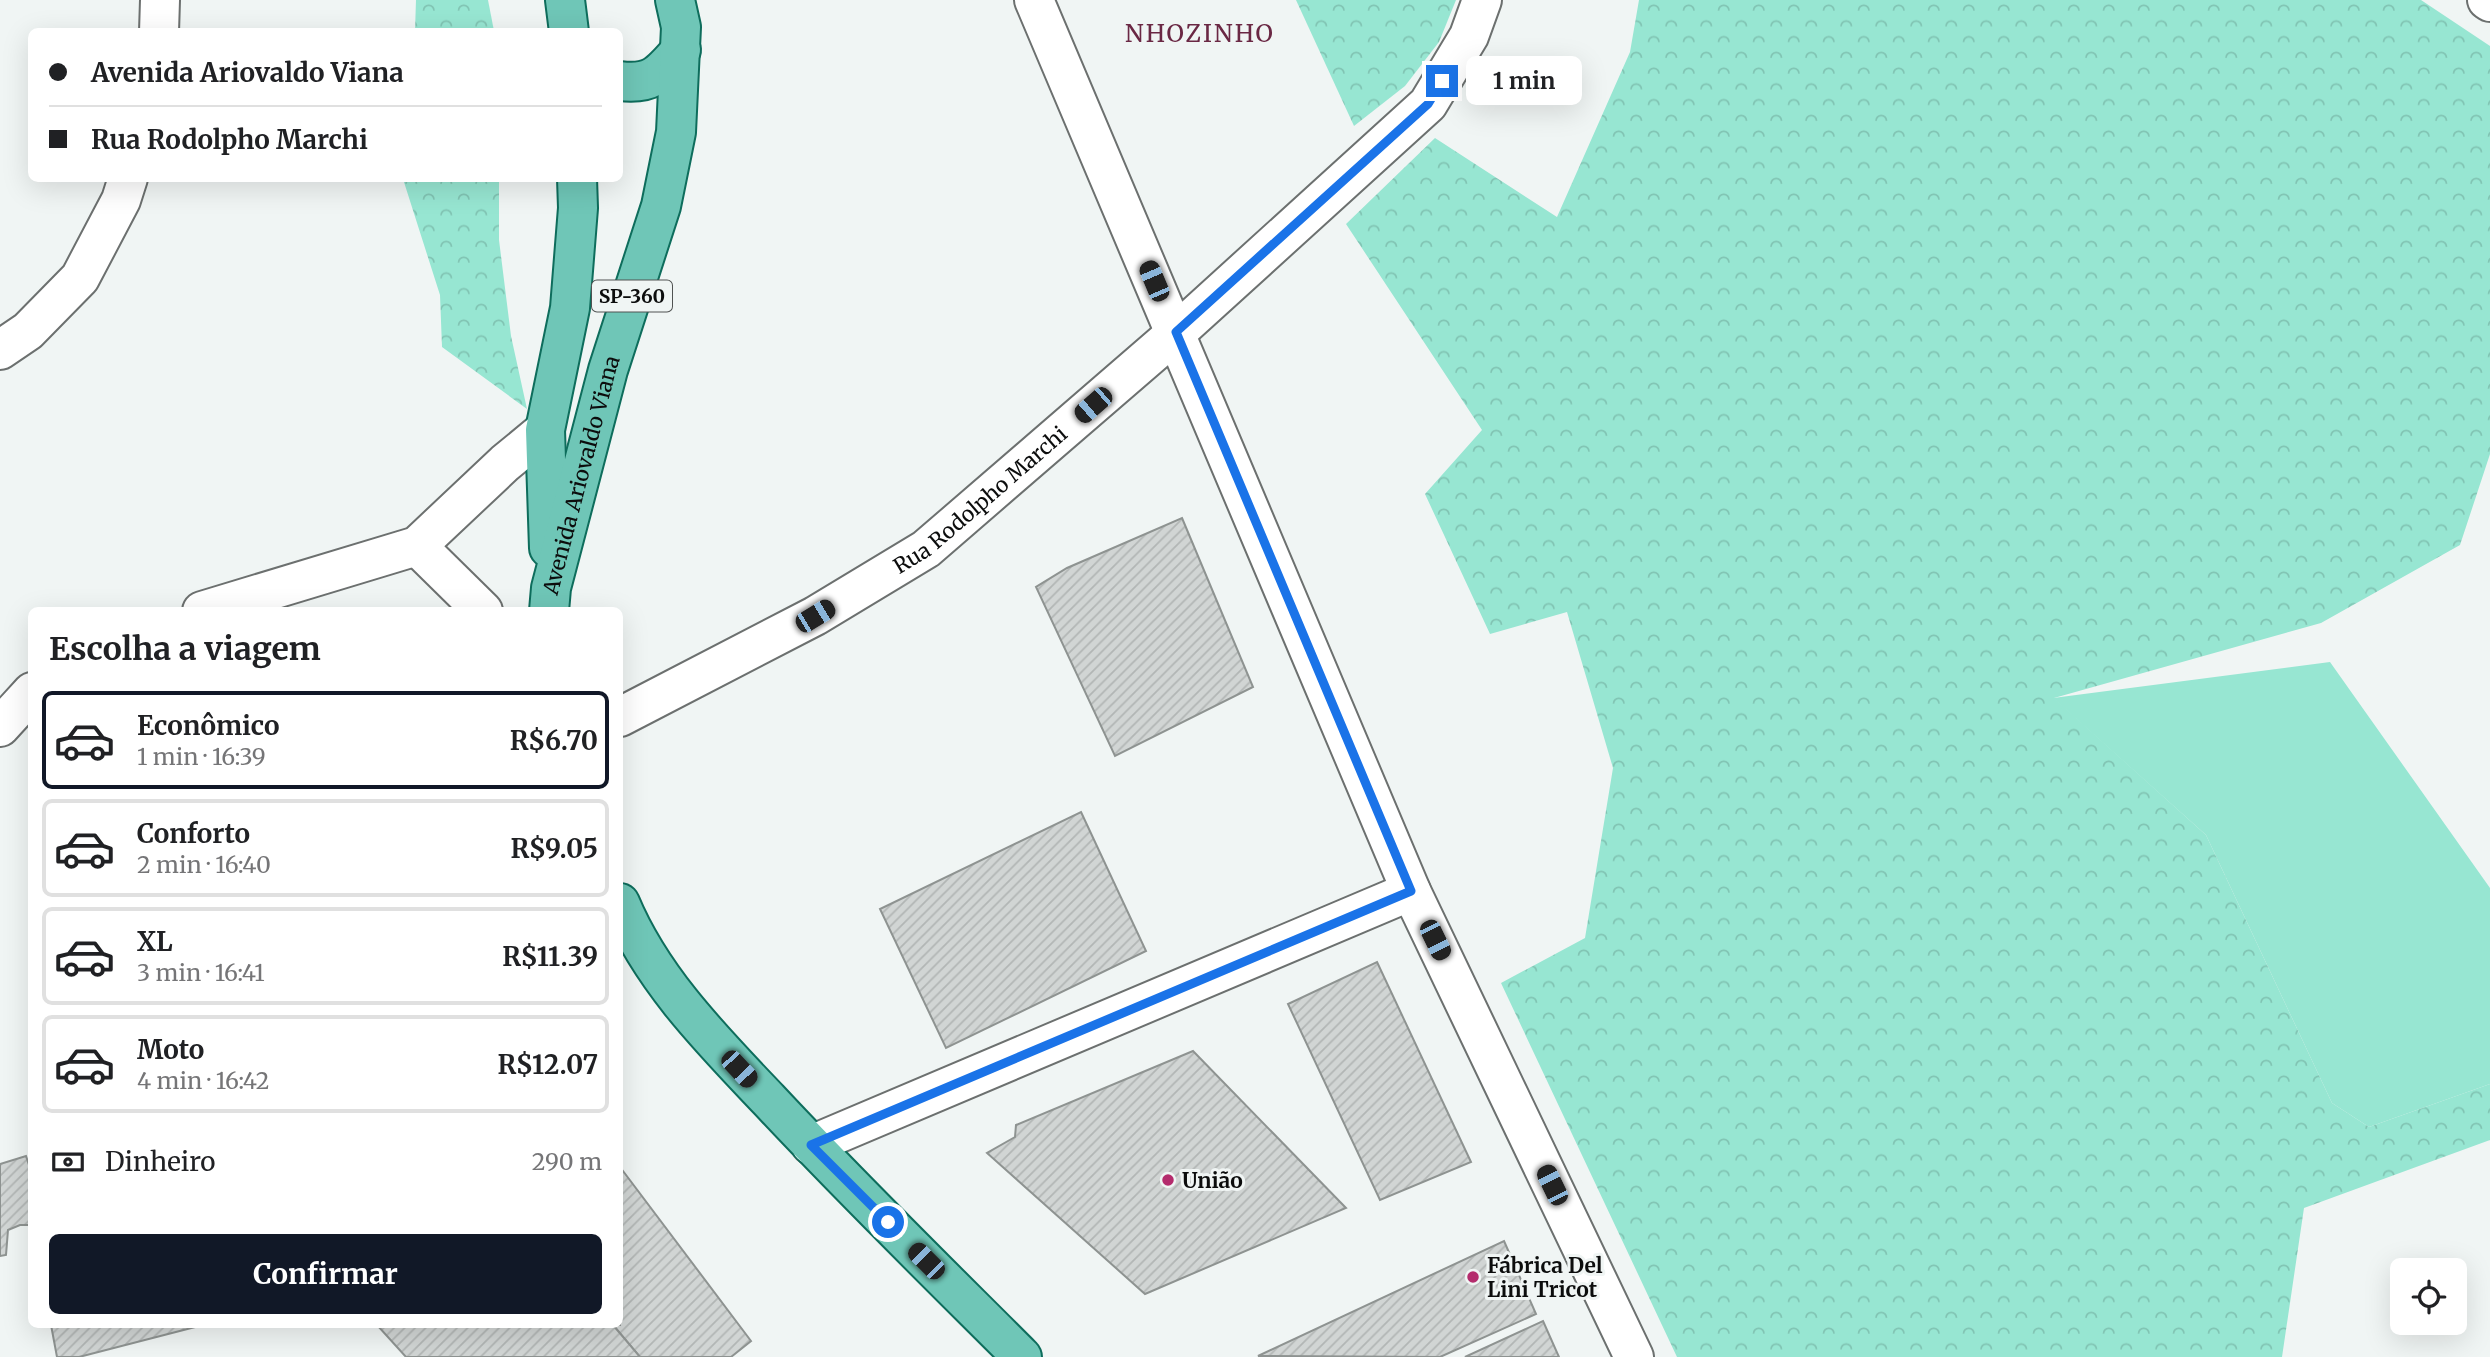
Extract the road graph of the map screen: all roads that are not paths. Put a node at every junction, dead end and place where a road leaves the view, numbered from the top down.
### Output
1 (160, 0) edge
2 (675, 0) edge
3 (1034, 0) edge
4 (1482, 0) edge
5 (159, 28) edge
6 (681, 50) junction
7 (623, 81) edge
8 (127, 182) edge
9 (577, 182) edge
10 (1176, 332) junction
11 (0, 350) edge
12 (545, 430) junction
13 (417, 547) junction
14 (550, 599) edge
15 (215, 607) edge
16 (479, 607) edge
17 (28, 696) edge
18 (623, 715) edge
19 (0, 727) edge
20 (1411, 891) junction
21 (623, 909) edge
22 (811, 1145) junction
23 (1022, 1357) edge
24 (1634, 1357) edge

1 - 5 street
2 - 6 main road, Avenida Ariovaldo Viana / SP-360
3 - 10 street
4 - 10 street, Rua Rodolpho Marchi
6 - 7 main road
6 - 14 main road, Avenida Ariovaldo Viana / SP-360
8 - 11 street
9 - 12 main road, Avenida Ariovaldo Viana / SP-360
10 - 18 street, Rua Rodolpho Marchi
10 - 20 street
12 - 13 street
12 - 14 main road, Avenida Ariovaldo Viana / SP-360
13 - 15 street
13 - 16 street
17 - 19 street
20 - 22 street
20 - 24 street
21 - 22 main road
22 - 23 main road

